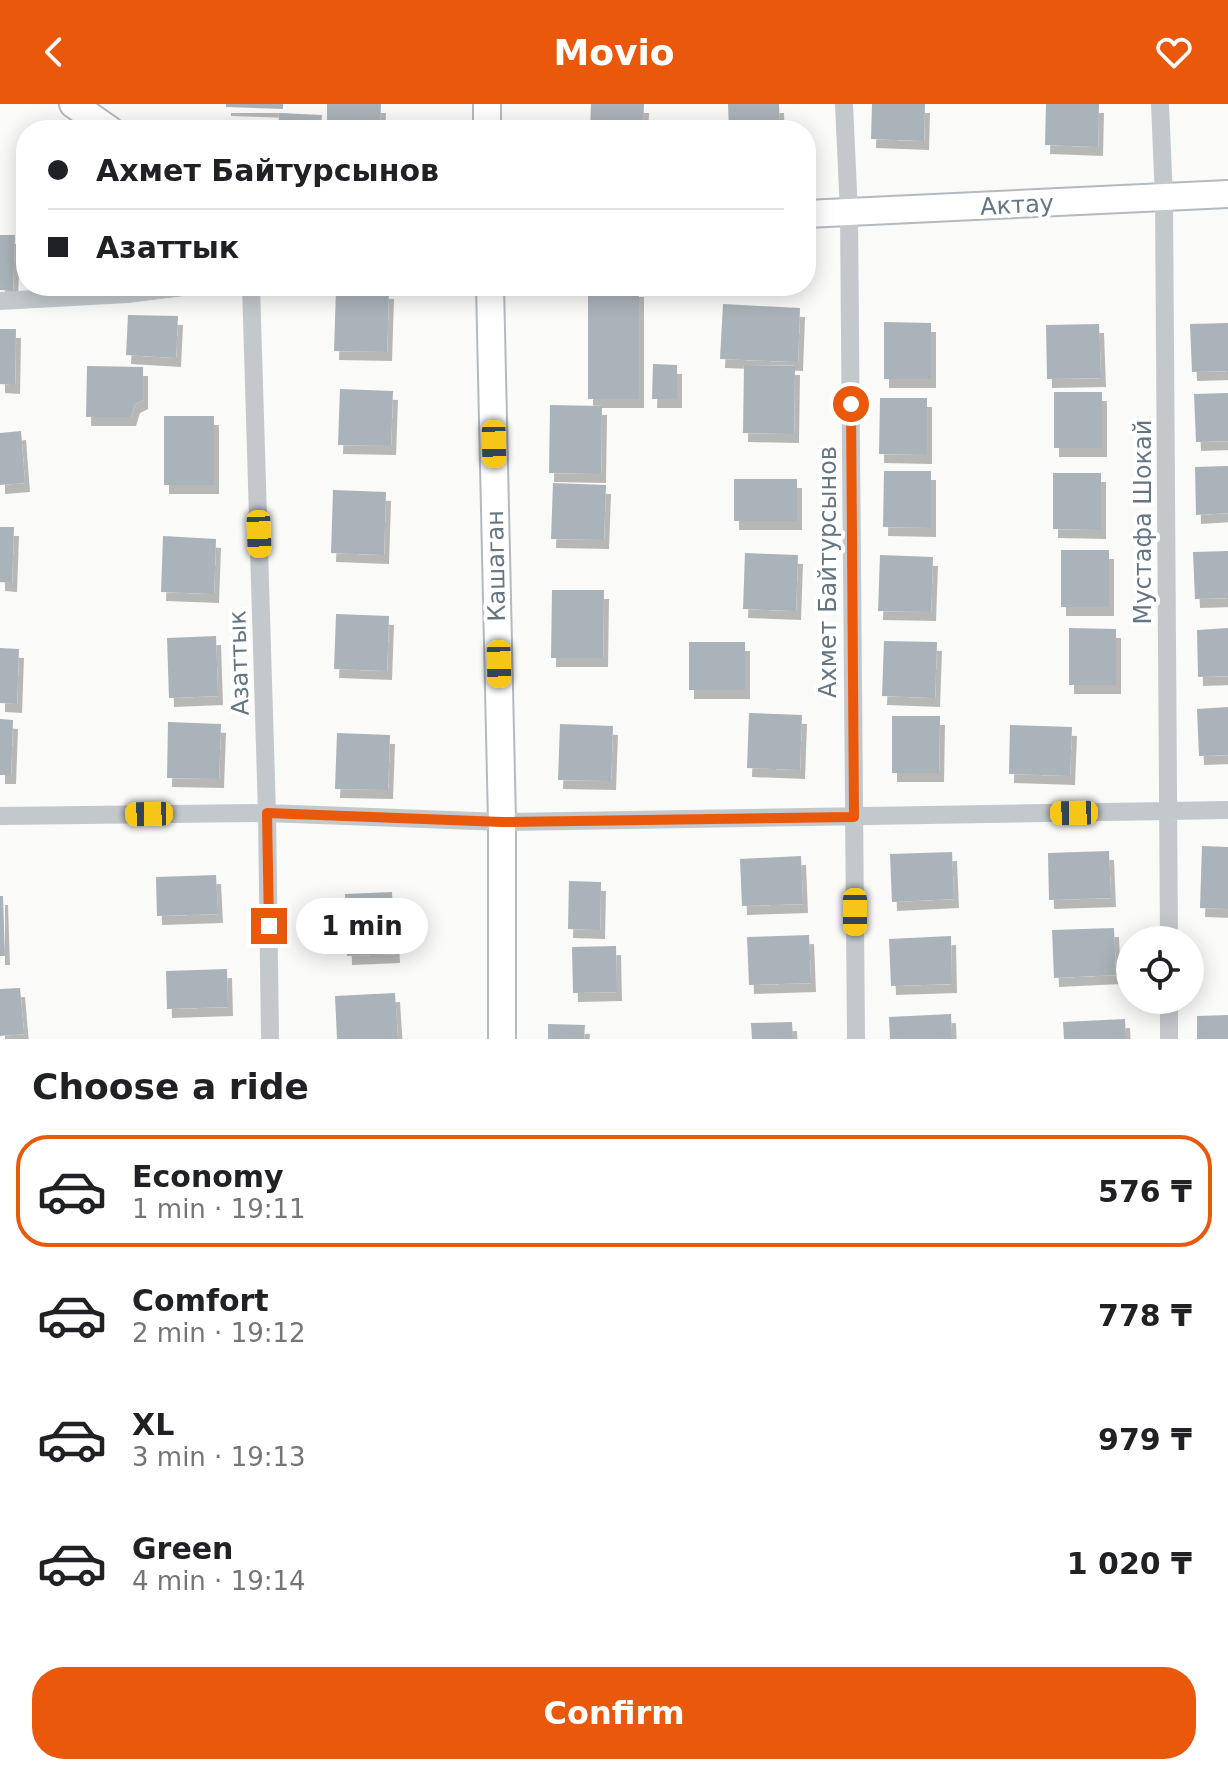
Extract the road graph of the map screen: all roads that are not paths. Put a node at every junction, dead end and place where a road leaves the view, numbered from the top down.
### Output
1 (73, 104) edge
2 (844, 104) edge
3 (1160, 104) edge
4 (96, 120) edge
5 (1228, 194) edge
6 (1164, 198) junction
7 (849, 213) junction
8 (816, 214) edge
9 (91, 296) edge
10 (251, 296) edge
11 (490, 296) edge
12 (0, 301) edge
13 (1228, 810) edge
14 (1169, 811) junction
15 (267, 813) junction
16 (0, 816) edge
17 (854, 817) junction
18 (502, 822) junction
19 (1169, 926) edge
20 (1169, 1014) edge
21 (270, 1039) edge
22 (502, 1039) edge
23 (856, 1039) edge
24 (1169, 1039) edge

1 - 4 street
2 - 7 street, Ахмет Байтурсынов
3 - 6 street, Мустафа Шокай
5 - 6 street, Актау
6 - 7 street, Актау
6 - 14 street, Мустафа Шокай
7 - 8 street, Актау
7 - 17 street, Ахмет Байтурсынов
9 - 12 street
10 - 15 street, Азаттык
11 - 18 street, Кашаган
13 - 14 street
14 - 17 street
14 - 19 street, Мустафа Шокай
15 - 16 street
15 - 18 street
15 - 21 street, Азаттык
17 - 18 street
17 - 23 street, Ахмет Байтурсынов
18 - 22 street, Кашаган
20 - 24 street

